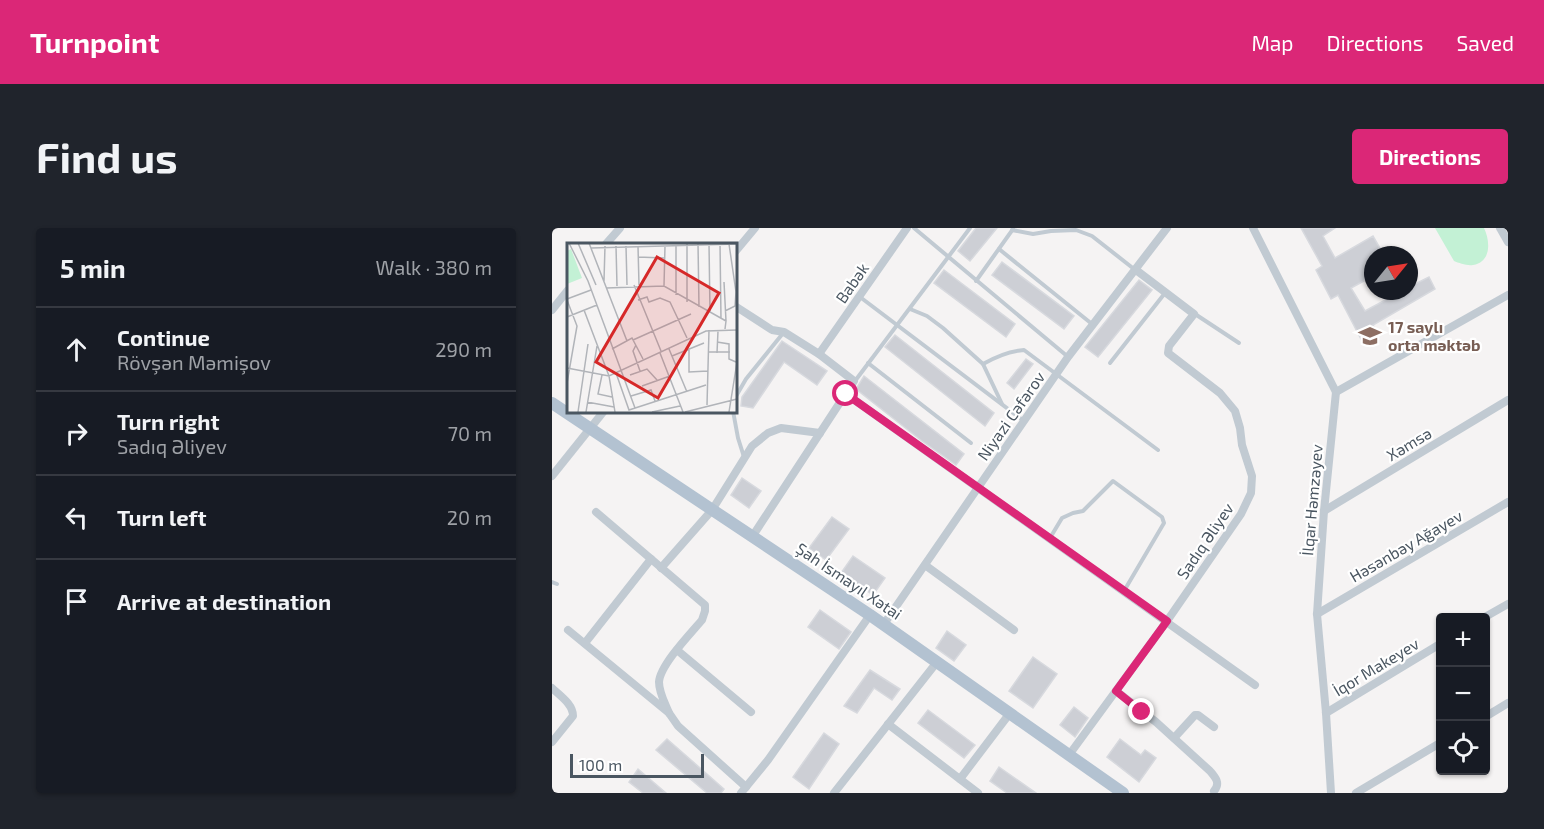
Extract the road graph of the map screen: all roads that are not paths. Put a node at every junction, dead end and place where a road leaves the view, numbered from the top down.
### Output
1 (620, 228) edge
2 (755, 228) edge
3 (907, 228) edge
4 (914, 228) edge
5 (970, 228) edge
6 (1167, 228) edge
7 (1253, 228) edge
8 (1500, 228) edge
9 (1013, 229) edge
10 (1508, 242) edge
11 (607, 243) edge
12 (999, 249) junction
13 (736, 251) edge
14 (948, 256) junction
15 (1136, 270) junction
16 (976, 281) junction
17 (567, 291) edge
18 (1166, 292) junction
19 (1508, 295) edge
20 (860, 297) junction
21 (736, 307) edge
22 (910, 309) junction
23 (552, 310) edge
24 (1194, 314) junction
25 (897, 325) junction
26 (1092, 325) junction
27 (784, 332) junction
28 (1239, 343) dead end
29 (819, 354) junction
30 (1068, 357) junction
31 (868, 363) junction
32 (1110, 363) dead end
33 (983, 364) junction
34 (1056, 374) junction
35 (854, 381) junction
36 (1336, 392) junction
37 (846, 394) junction
38 (736, 396) edge
39 (1508, 400) edge
40 (552, 403) edge
41 (1002, 404) junction
42 (603, 412) edge
43 (733, 412) edge
44 (1024, 421) junction
45 (589, 429) junction
46 (820, 433) junction
47 (971, 443) dead end
48 (1158, 450) dead end
49 (744, 459) junction
50 (552, 476) edge
51 (978, 488) junction
52 (1508, 502) edge
53 (712, 510) junction
54 (1324, 511) junction
55 (596, 512) dead end
56 (752, 537) junction
57 (1050, 539) junction
58 (651, 559) junction
59 (925, 565) junction
60 (661, 568) junction
61 (552, 582) edge
62 (557, 584) dead end
63 (1124, 591) junction
64 (1508, 604) edge
65 (1317, 614) junction
66 (870, 615) junction
67 (1490, 615) edge
68 (1167, 621) junction
69 (884, 624) junction
70 (568, 630) dead end
71 (1014, 630) dead end
72 (585, 643) junction
73 (1436, 647) edge
74 (677, 650) junction
75 (937, 662) junction
76 (1255, 685) dead end
77 (552, 688) edge
78 (1116, 691) junction
79 (1508, 703) edge
80 (750, 712) dead end
81 (669, 713) junction
82 (1010, 713) junction
83 (1326, 713) junction
84 (1490, 714) edge
85 (888, 724) junction
86 (1214, 727) dead end
87 (1174, 738) junction
88 (552, 742) edge
89 (1436, 745) edge
90 (1069, 755) junction
91 (960, 779) junction
92 (744, 790) edge
93 (1214, 790) dead end
94 (834, 793) edge
95 (978, 793) edge
96 (1123, 793) edge
97 (1331, 793) edge
98 (1356, 793) edge

1 - 11 street
2 - 13 street
3 - 20 street, Babək
4 - 14 lane
5 - 14 lane
6 - 15 street, Niyazi Cəfərov
7 - 36 street
8 - 10 street
9 - 12 lane
9 - 15 lane
12 - 16 lane
12 - 26 lane
14 - 16 lane
14 - 22 lane
15 - 18 street
15 - 26 street, Niyazi Cəfərov
16 - 30 lane
17 - 23 street
18 - 24 street
18 - 32 lane
19 - 36 street
20 - 25 lane
20 - 29 street, Babək
21 - 27 street
22 - 25 lane
22 - 33 lane
24 - 28 lane
24 - 68 street, Sadıq Əliyev
25 - 31 lane
25 - 41 lane
26 - 30 street, Niyazi Cəfərov
27 - 29 street
27 - 38 lane
29 - 35 street
30 - 34 street, Niyazi Cəfərov
31 - 35 lane
31 - 47 lane
33 - 34 lane
33 - 41 lane
34 - 44 street, Niyazi Cəfərov
34 - 48 lane
35 - 37 street
36 - 54 street, İlqar Həmzəyev
37 - 46 street
37 - 51 street
39 - 54 street, Xəmsə
40 - 45 main road, Şah İsmayıl Xətai
41 - 44 lane
42 - 45 street
43 - 49 lane
44 - 51 street, Niyazi Cəfərov
45 - 50 street
45 - 53 main road, Şah İsmayıl Xətai
46 - 49 street
46 - 56 street
49 - 53 street
51 - 57 street
51 - 59 street, Niyazi Cəfərov
52 - 65 street, Həsənbəy Ağayev
53 - 56 main road, Şah İsmayıl Xətai
53 - 60 street
54 - 65 street, İlqar Həmzəyev
55 - 58 street
56 - 66 main road, Şah İsmayıl Xətai
57 - 63 street
57 - 63 lane
58 - 60 street
58 - 72 street
59 - 69 street, Niyazi Cəfərov
59 - 71 street
60 - 74 street
61 - 62 lane
63 - 68 street
64 - 67 street
65 - 83 street, İlqar Həmzəyev
66 - 69 main road, Şah İsmayıl Xətai
66 - 92 street
68 - 76 street
68 - 78 street, Sadıq Əliyev
69 - 75 main road, Şah İsmayıl Xətai
70 - 72 street
72 - 81 street
73 - 83 street, İqor Makeyev
74 - 80 street
74 - 81 street
75 - 82 main road, Şah İsmayıl Xətai
75 - 85 street
77 - 88 street
78 - 87 street
78 - 90 street, Sadıq Əliyev
79 - 84 street
81 - 92 street
82 - 90 main road, Şah İsmayıl Xətai
82 - 91 street
83 - 97 street, İlqar Həmzəyev
85 - 91 street
85 - 94 street
86 - 87 street
87 - 93 street
89 - 98 street
90 - 96 main road, Şah İsmayıl Xətai
91 - 95 street

